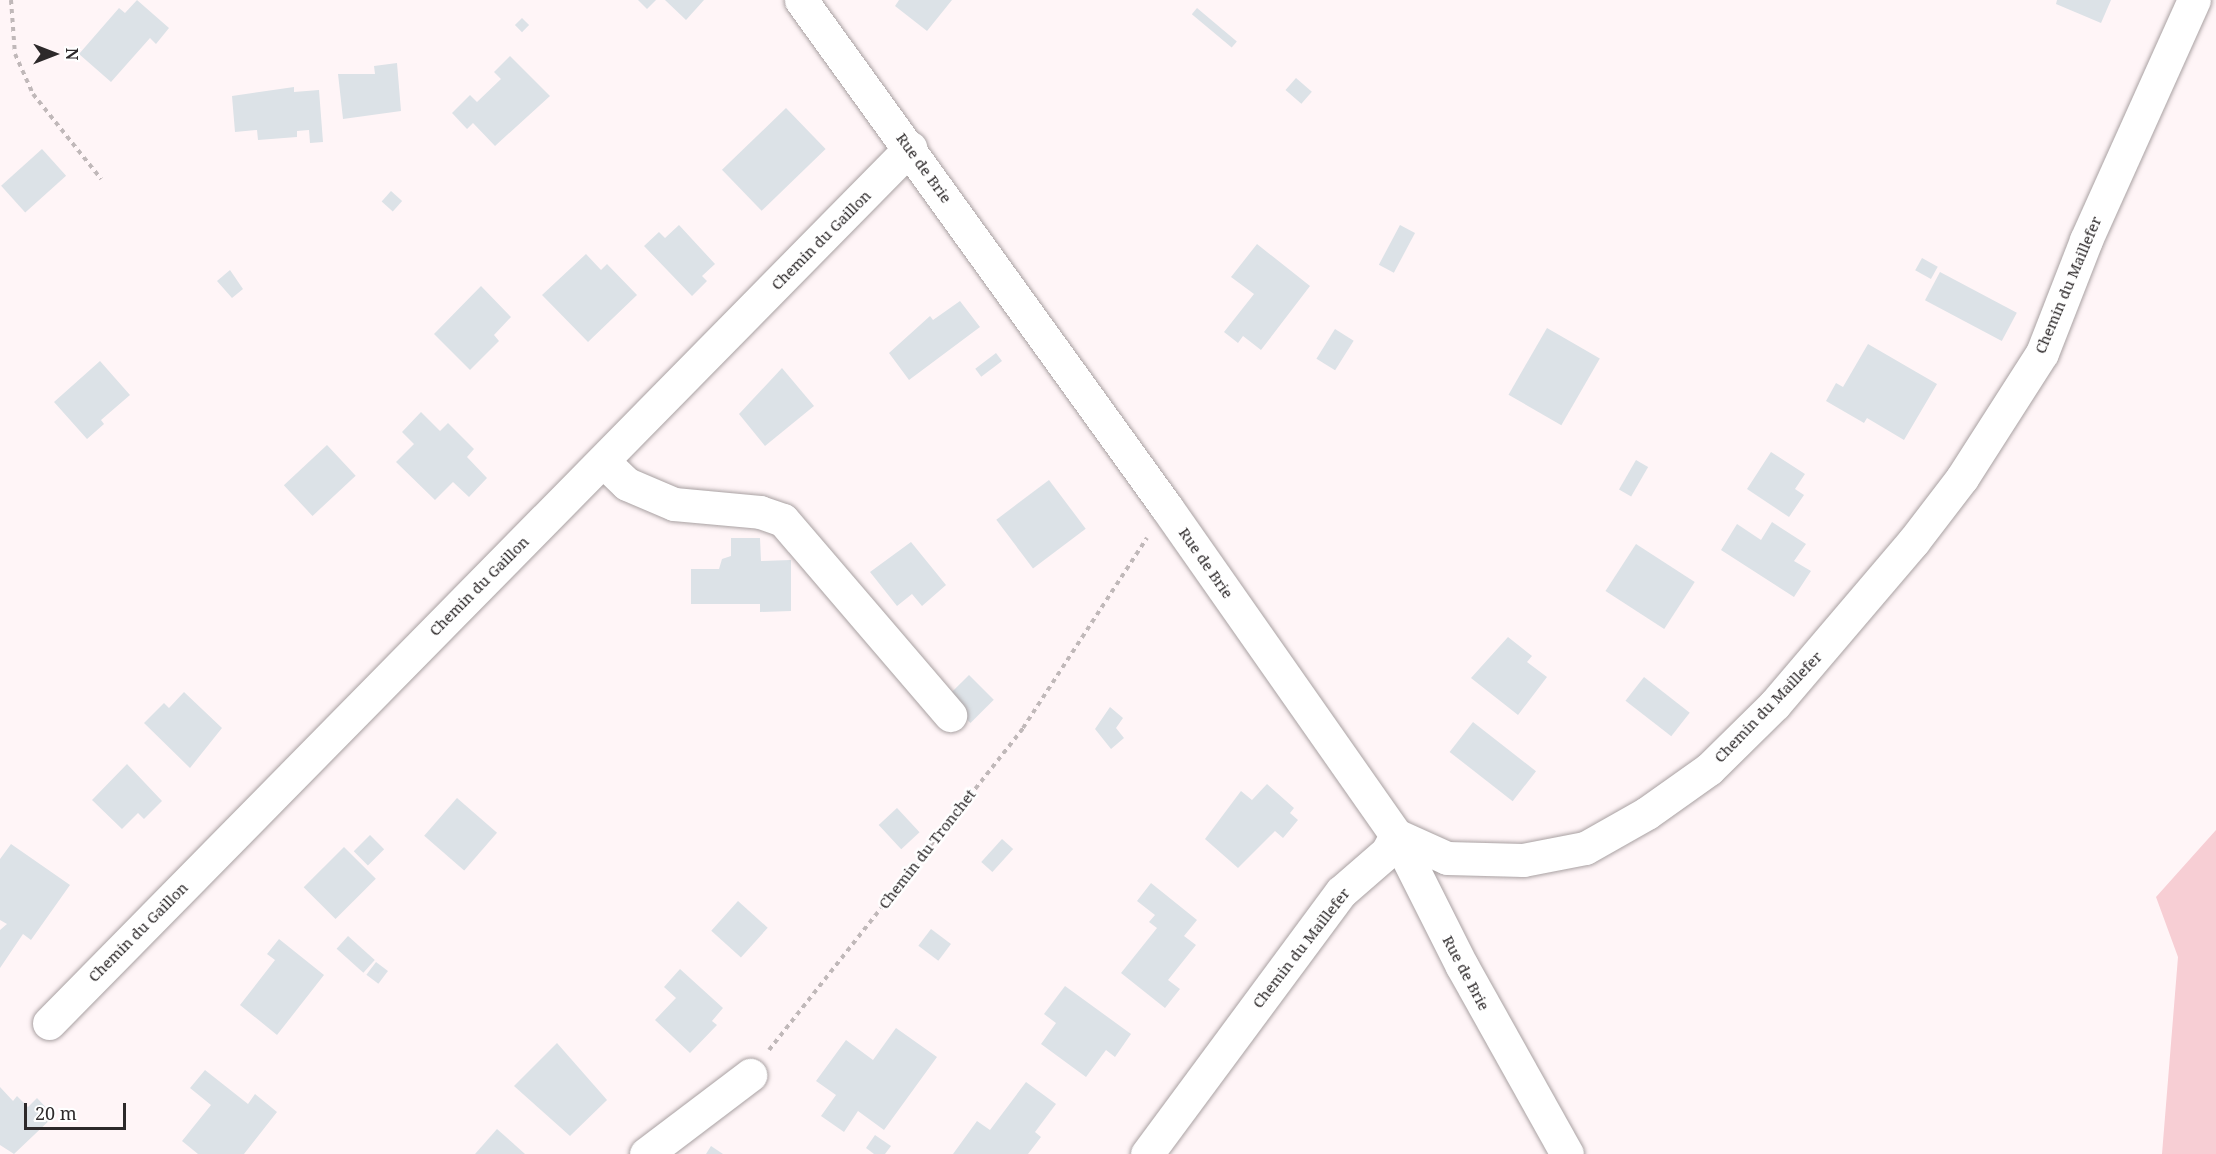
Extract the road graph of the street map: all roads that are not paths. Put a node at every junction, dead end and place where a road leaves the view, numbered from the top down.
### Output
1 (801, 0) edge
2 (2194, 0) edge
3 (910, 148) junction
4 (603, 461) junction
5 (950, 715) dead end
6 (1396, 835) junction
7 (49, 1023) dead end
8 (750, 1075) road end
9 (646, 1154) edge
10 (1146, 1154) edge
11 (1567, 1154) edge

1 - 3 street, Rue de Brie
2 - 6 street, Chemin du Maillefer
3 - 4 street, Chemin du Gaillon
3 - 6 street, Rue de Brie
4 - 5 street
4 - 7 street, Chemin du Gaillon
6 - 10 street, Chemin du Maillefer
6 - 11 street, Rue de Brie
8 - 9 street

